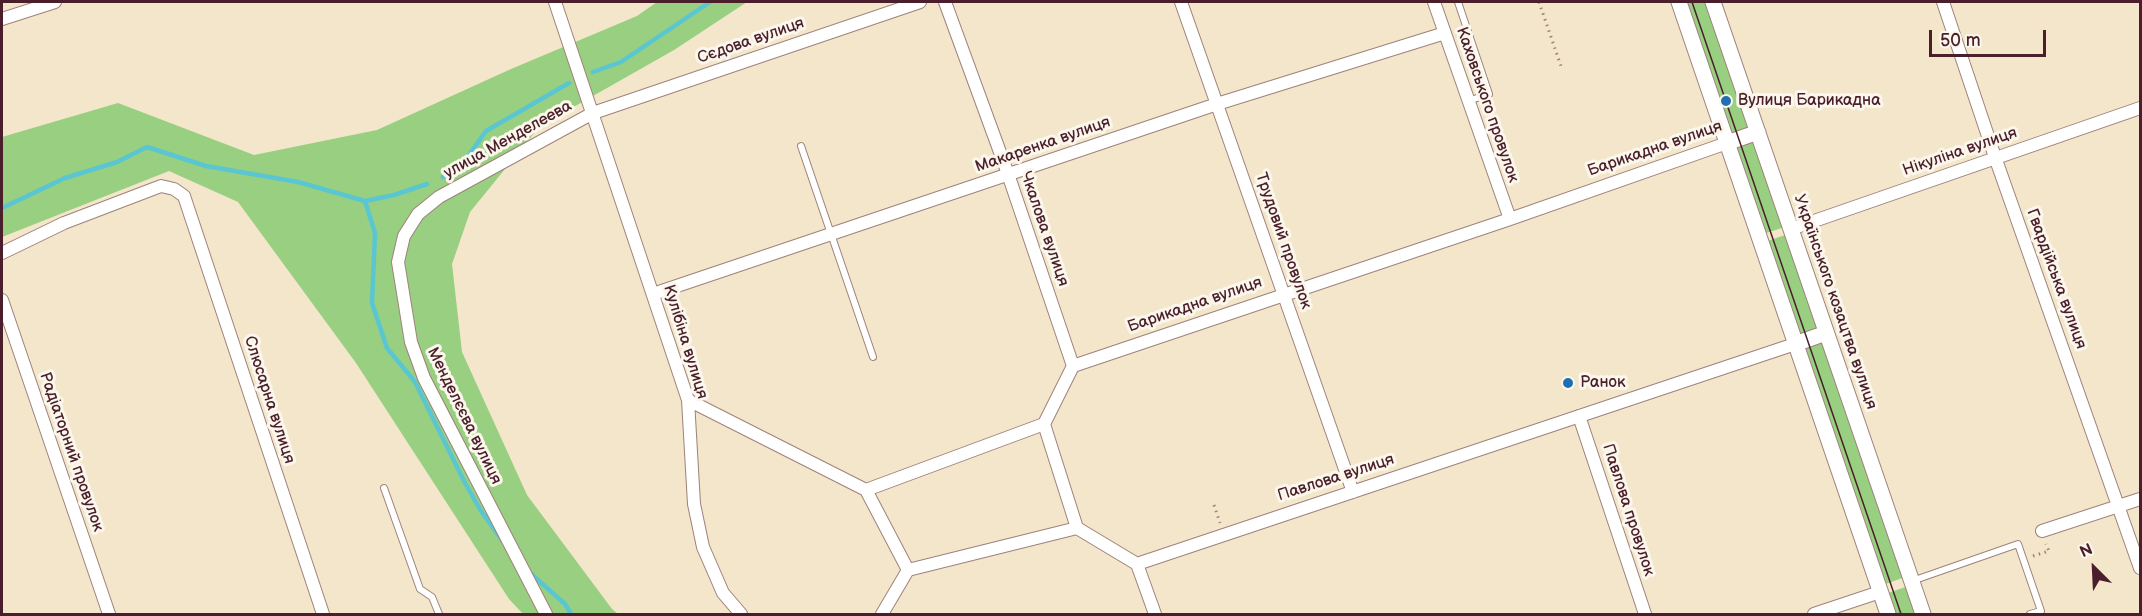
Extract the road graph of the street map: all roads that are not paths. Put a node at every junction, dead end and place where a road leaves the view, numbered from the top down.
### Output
1 (55, 2) edge
2 (555, 2) edge
3 (920, 2) edge
4 (945, 2) edge
5 (1180, 2) edge
6 (1434, 2) edge
7 (1458, 2) edge
8 (1679, 2) edge
9 (1713, 2) edge
10 (1943, 2) edge
11 (2, 19) edge
12 (1445, 33) junction
13 (1468, 101) junction
14 (1217, 104) junction
15 (2140, 108) edge
16 (593, 113) junction
17 (1758, 132) junction
18 (1727, 143) junction
19 (801, 146) dead end
20 (1995, 157) junction
21 (1008, 174) junction
22 (439, 197) joint
23 (1510, 219) junction
24 (1791, 229) junction
25 (831, 234) junction
26 (2, 253) edge
27 (1284, 293) junction
28 (653, 294) junction
29 (2, 300) edge
30 (1826, 333) junction
31 (1795, 344) junction
32 (873, 357) dead end
33 (1073, 366) junction
34 (688, 400) junction
35 (1579, 416) junction
36 (1044, 424) junction
37 (384, 488) dead end
38 (866, 490) junction
39 (1353, 492) junction
40 (2140, 499) edge
41 (2120, 506) junction
42 (1077, 528) junction
43 (2042, 531) dead end
44 (1137, 564) junction
45 (2140, 568) edge
46 (908, 570) junction
47 (1911, 581) junction
48 (1880, 592) junction
49 (109, 615) edge
50 (323, 615) edge
51 (439, 615) edge
52 (546, 615) edge
53 (741, 615) edge
54 (882, 615) edge
55 (1155, 615) edge
56 (1645, 615) edge
57 (1814, 615) edge
58 (1888, 615) edge
59 (1923, 615) edge
60 (2030, 615) edge

1 - 11 street
2 - 16 street, Кулібіна вулиця
3 - 16 street, Сєдова вулиця
4 - 21 street, Чкалова вулиця
5 - 14 street, Трудовий провулок
6 - 12 street, Каховського провулок
7 - 13 lane
8 - 18 street
9 - 17 street, Українського козацтва вулиця
10 - 20 street, Гвардійська вулиця
12 - 13 street, Каховського провулок
12 - 14 street, Макаренка вулиця
13 - 23 street, Каховського провулок
14 - 21 street, Макаренка вулиця
14 - 27 street, Трудовий провулок
15 - 20 street, Нікуліна вулиця
16 - 22 street, улица Менделеева
16 - 28 street, Кулібіна вулиця
17 - 18 street, Барикадна вулиця
17 - 24 street, Українського козацтва вулиця
18 - 23 street, Барикадна вулиця
18 - 31 street
19 - 25 lane
20 - 24 street, Нікуліна вулиця
20 - 41 street, Гвардійська вулиця
21 - 25 street, Макаренка вулиця
21 - 33 street, Чкалова вулиця
22 - 52 street, Менделєєва вулиця
23 - 27 street, Барикадна вулиця
24 - 30 street, Українського козацтва вулиця
25 - 28 street, Макаренка вулиця
25 - 32 lane
26 - 50 street, Слюсарна вулиця
27 - 33 street, Барикадна вулиця
27 - 39 street, Трудовий провулок
28 - 34 street, Кулібіна вулиця
29 - 49 street, Радіаторний провулок
30 - 31 street, Павлова вулиця
30 - 47 street, Українського козацтва вулиця
31 - 35 street, Павлова вулиця
31 - 48 street
33 - 36 street
34 - 38 street
34 - 53 street, Кулібіна вулиця
35 - 39 street, Павлова вулиця
35 - 56 street, Павлова провулок
36 - 38 street
36 - 42 street
37 - 51 lane
38 - 46 street
39 - 44 street, Павлова вулиця
40 - 41 street
41 - 43 street
41 - 45 street, Гвардійська вулиця
42 - 44 street
42 - 46 street
44 - 55 street
46 - 54 street
47 - 59 street, Українського козацтва вулиця
47 - 60 lane
48 - 57 street
48 - 58 street

